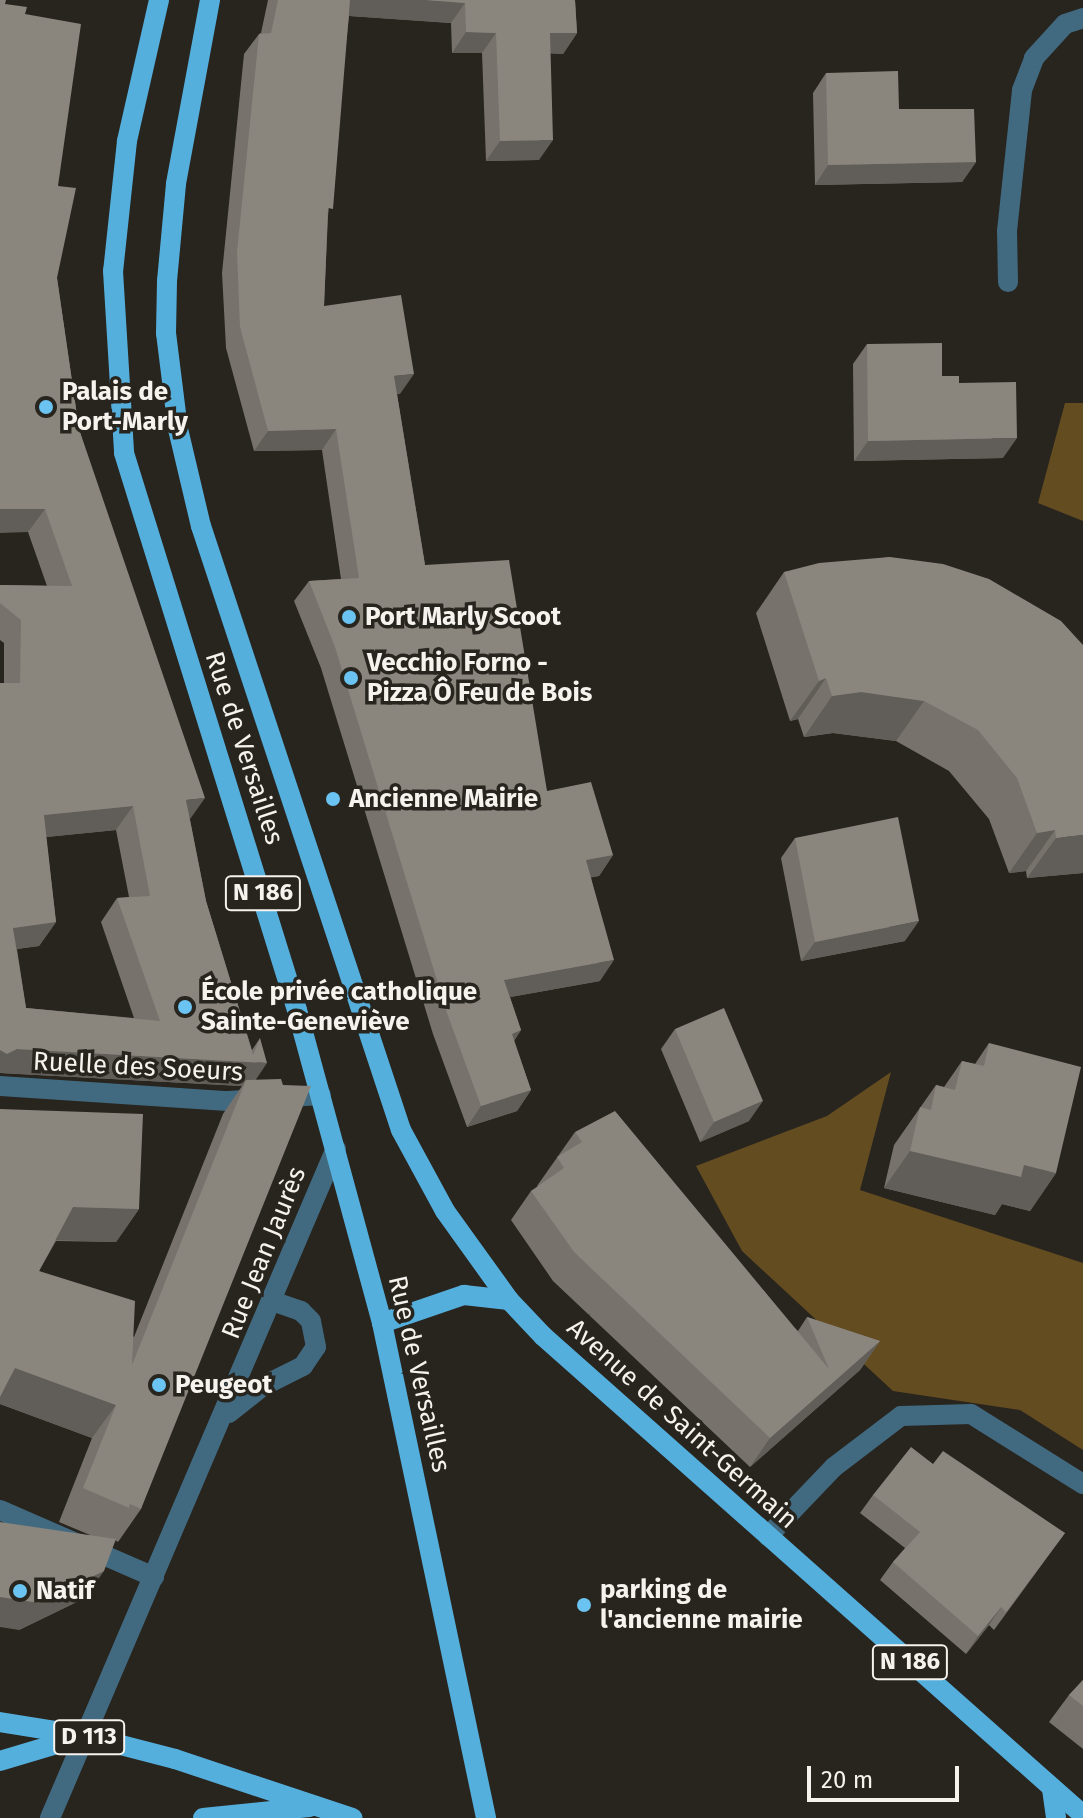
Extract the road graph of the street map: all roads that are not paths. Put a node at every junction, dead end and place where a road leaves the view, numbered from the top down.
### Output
1 (159, 0) edge
2 (210, 0) edge
3 (1083, 18) edge
4 (1008, 282) dead end
5 (364, 1031) joint
6 (0, 1086) edge
7 (321, 1095) junction
8 (336, 1148) junction
9 (509, 1300) junction
10 (272, 1301) junction
11 (382, 1323) junction
12 (226, 1416) junction
13 (1083, 1484) edge
14 (0, 1510) edge
15 (768, 1536) junction
16 (154, 1577) junction
17 (0, 1722) edge
18 (86, 1736) junction
19 (0, 1761) edge
20 (1052, 1789) junction
21 (317, 1806) junction
22 (1083, 1815) edge
23 (50, 1818) edge
24 (203, 1818) edge
25 (352, 1818) edge
26 (486, 1818) edge
27 (1056, 1818) edge

1 - 7 main road, Rue de Versailles / N 186
2 - 5 main road, Rue de Versailles / N 186
3 - 4 street
5 - 9 main road, Avenue de Saint-Germain / N 186
6 - 7 street, Ruelle des Soeurs
7 - 8 main road, Rue de Versailles / N 186
8 - 10 street, Rue Jean Jaurès
8 - 11 main road, Rue de Versailles / N 186
9 - 11 main road
9 - 15 main road, Avenue de Saint-Germain / N 186
10 - 12 street, Rue Jean Jaurès
10 - 12 street
11 - 26 main road, Rue de Versailles / N 186
12 - 16 street, Rue Jean Jaurès
13 - 15 street
14 - 16 street
15 - 20 main road, Avenue de Saint-Germain / N 186
16 - 18 street, Rue Jean Jaurès
17 - 18 main road, D 113
18 - 19 main road
18 - 21 main road, D 113
18 - 23 street, Rue Jean Jaurès
20 - 22 main road, N 186
20 - 27 main road
21 - 24 main road
21 - 25 main road

